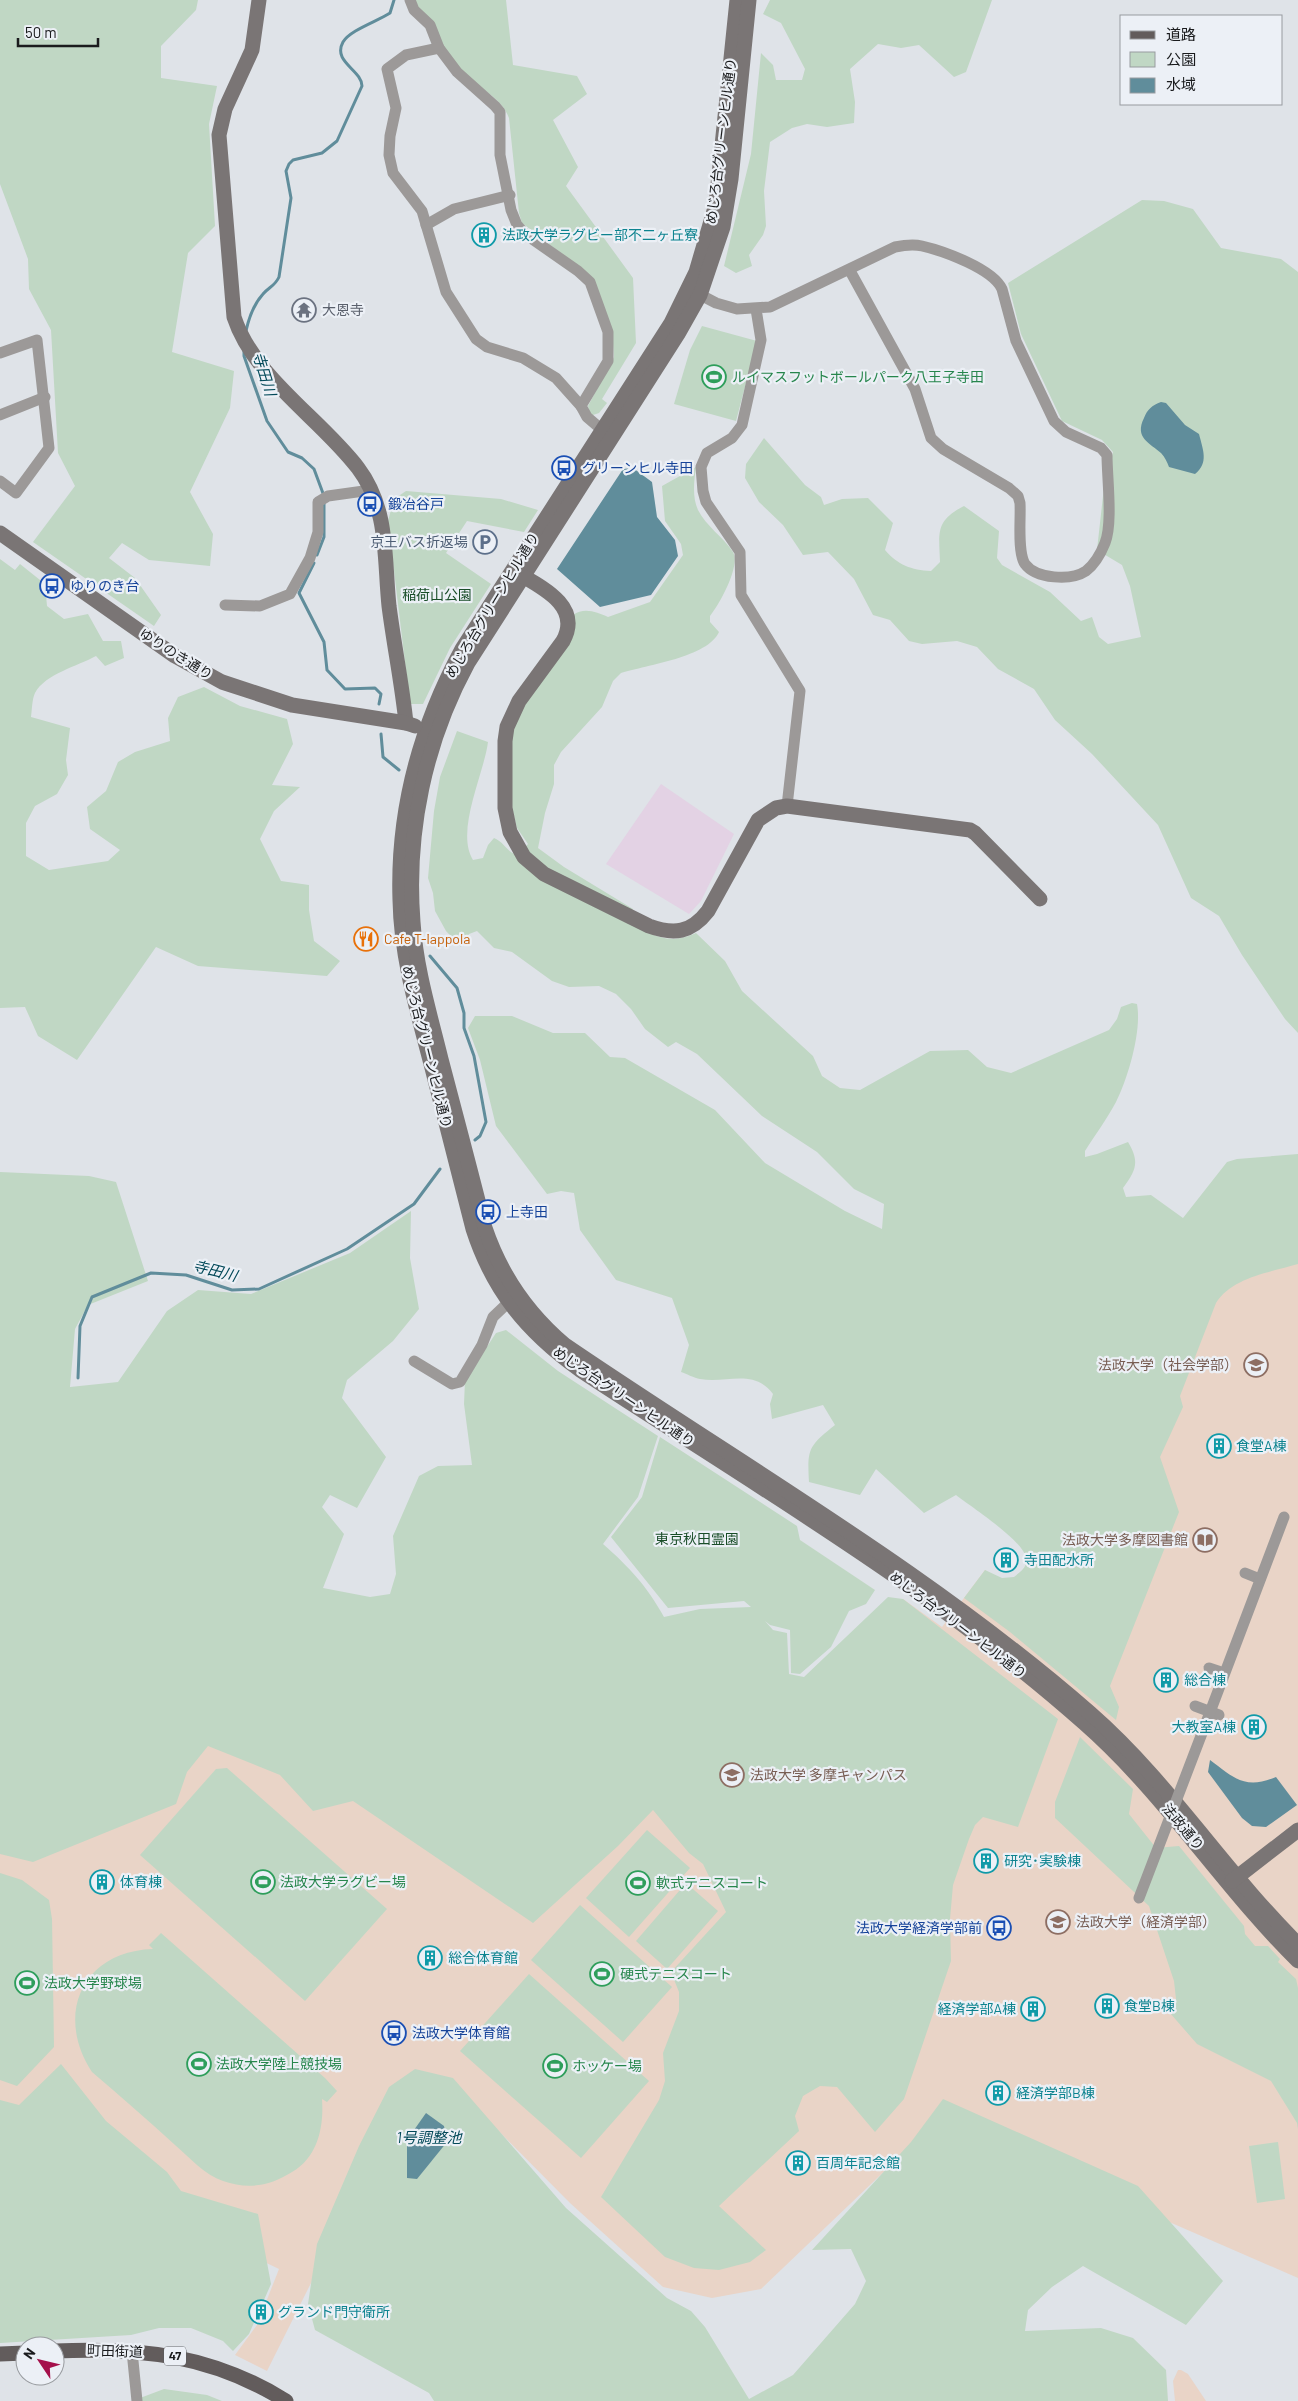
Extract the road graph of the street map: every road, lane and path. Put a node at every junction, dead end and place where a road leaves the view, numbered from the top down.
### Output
1 (259, 0) edge
2 (410, 0) edge
3 (737, 0) edge
4 (749, 0) edge
5 (439, 48) junction
6 (510, 196) junction
7 (426, 226) junction
8 (849, 270) junction
9 (694, 292) junction
10 (756, 309) junction
11 (0, 353) edge
12 (45, 397) junction
13 (581, 406) junction
14 (0, 415) edge
15 (607, 434) junction
16 (0, 481) edge
17 (371, 490) junction
18 (0, 533) edge
19 (517, 573) junction
20 (225, 605) dead end
21 (406, 723) junction
22 (431, 732) junction
23 (787, 806) junction
24 (1040, 899) dead end
25 (513, 1298) junction
26 (414, 1361) dead end
27 (1284, 1517) dead end
28 (1245, 1573) dead end
29 (1260, 1579) junction
30 (1210, 1668) dead end
31 (1224, 1673) junction
32 (1062, 1697) joint
33 (1195, 1706) dead end
34 (1214, 1714) junction
35 (1298, 1830) edge
36 (1233, 1880) junction
37 (1138, 1901) dead end
38 (1298, 1944) edge
39 (1298, 1961) edge
40 (65, 2351) edge
41 (132, 2351) junction
42 (15, 2353) edge
43 (0, 2354) edge
44 (137, 2401) edge
45 (286, 2401) edge

1 - 17 street
2 - 5 street
3 - 9 street, めじろ台グリーンヒル通り
4 - 9 street, めじろ台グリーンヒル通り
5 - 6 street
5 - 7 street
6 - 7 street
6 - 13 street
7 - 13 street
8 - 8 street
8 - 10 street
9 - 10 street
9 - 15 street, めじろ台グリーンヒル通り
10 - 23 street
11 - 12 street
12 - 14 street
12 - 16 street
13 - 15 street
15 - 19 street, めじろ台グリーンヒル通り
17 - 20 street
17 - 21 street
18 - 21 street, ゆりのき通り
19 - 22 street, めじろ台グリーンヒル通り
19 - 23 street
21 - 22 street, ゆりのき通り
22 - 25 street, めじろ台グリーンヒル通り
23 - 24 street
25 - 26 street
25 - 32 street, めじろ台グリーンヒル通り
27 - 29 street
28 - 29 street
29 - 31 street
30 - 31 street
31 - 34 street
32 - 36 street, 法政通り
33 - 34 street
34 - 37 street, bridge
35 - 36 street
36 - 38 street, 法政通り
36 - 39 street, 法政通り
40 - 41 main road, 町田街道 / 47
41 - 44 street
41 - 45 main road, 町田街道 / 47
42 - 43 main road

